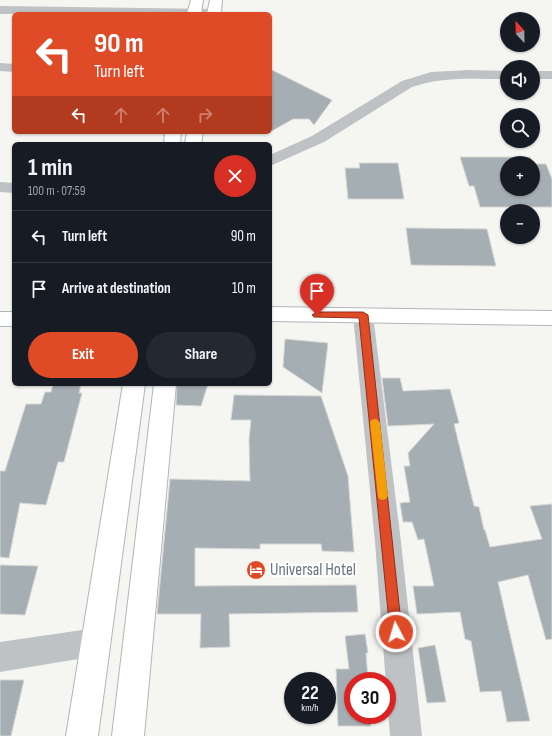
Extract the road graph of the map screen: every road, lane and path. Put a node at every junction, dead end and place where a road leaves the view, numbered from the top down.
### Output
1 (4, 9) edge
2 (195, 9) edge
3 (215, 9) edge
4 (0, 67) edge
5 (12, 68) edge
6 (500, 75) edge
7 (540, 75) edge
8 (552, 75) edge
9 (272, 161) edge
10 (0, 187) edge
11 (12, 188) edge
12 (0, 304) edge
13 (12, 304) edge
14 (272, 314) edge
15 (363, 315) junction
16 (552, 318) edge
17 (0, 319) edge
18 (12, 319) edge
19 (134, 386) edge
20 (165, 386) edge
21 (96, 642) junction
22 (0, 657) edge
23 (82, 736) edge
24 (128, 736) edge
25 (406, 736) edge

1 - 2 street
2 - 3 street
4 - 5 street
6 - 9 street
7 - 8 street
10 - 11 street
12 - 13 main road
14 - 15 main road
15 - 16 main road
15 - 25 street
17 - 18 main road
19 - 21 main road
20 - 24 main road
21 - 22 street
21 - 23 main road

